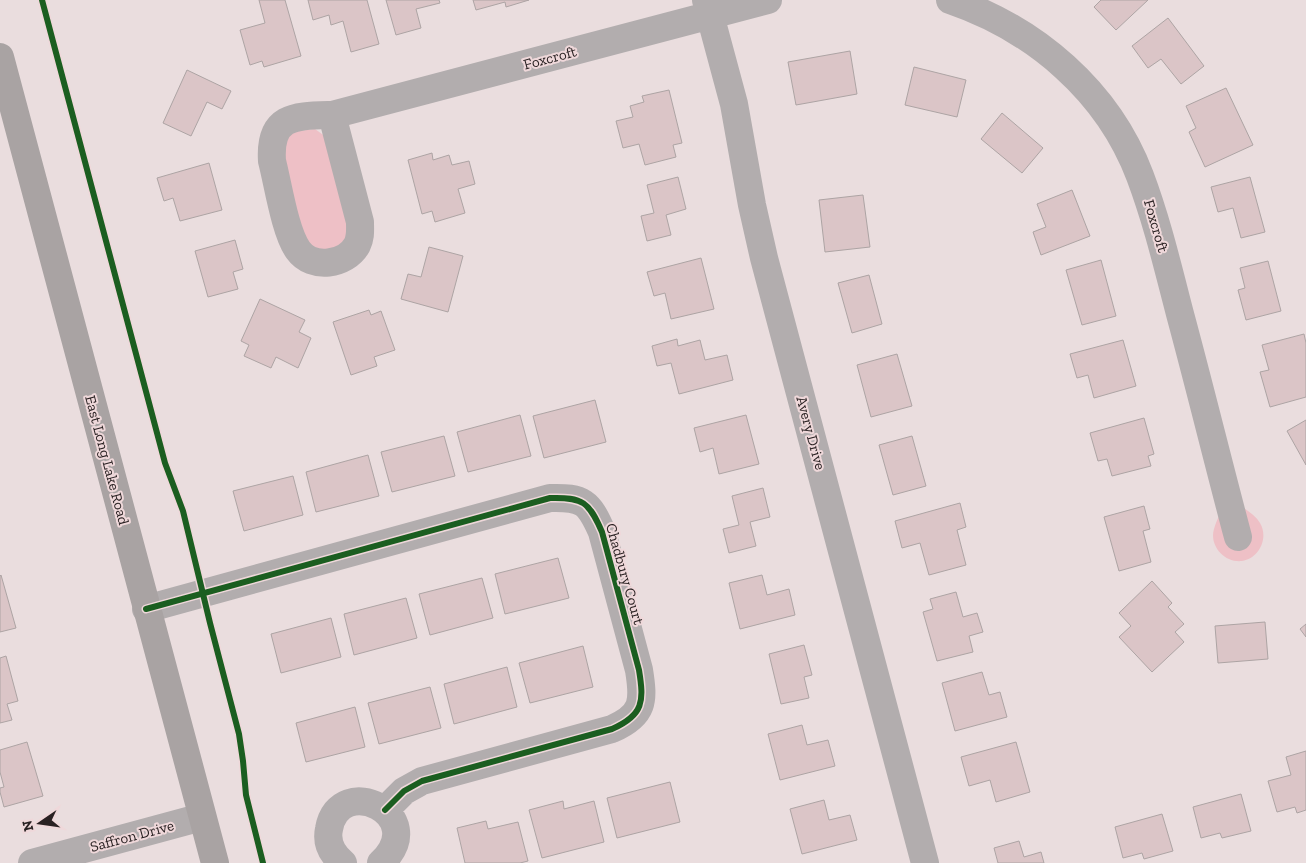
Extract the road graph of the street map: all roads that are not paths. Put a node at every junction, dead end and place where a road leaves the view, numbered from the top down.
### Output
1 (768, 0) edge
2 (950, 0) edge
3 (989, 7) edge
4 (708, 8) edge
5 (0, 57) edge
6 (332, 115) junction
7 (1238, 536) dead end
8 (146, 609) junction
9 (385, 810) junction
10 (202, 817) junction
11 (32, 863) edge
12 (215, 863) edge
13 (343, 863) edge
14 (381, 863) edge
15 (925, 863) edge

1 - 4 street, Foxcroft
2 - 3 street, Foxcroft
3 - 7 street, Foxcroft
4 - 6 street, Foxcroft
4 - 15 street, Avery Drive
5 - 8 main road, East Long Lake Road
6 - 6 street, Foxcroft
8 - 9 street, Chadbury Court
8 - 10 main road, East Long Lake Road
9 - 13 street
9 - 14 street
10 - 11 street, Saffron Drive
10 - 12 main road, East Long Lake Road

